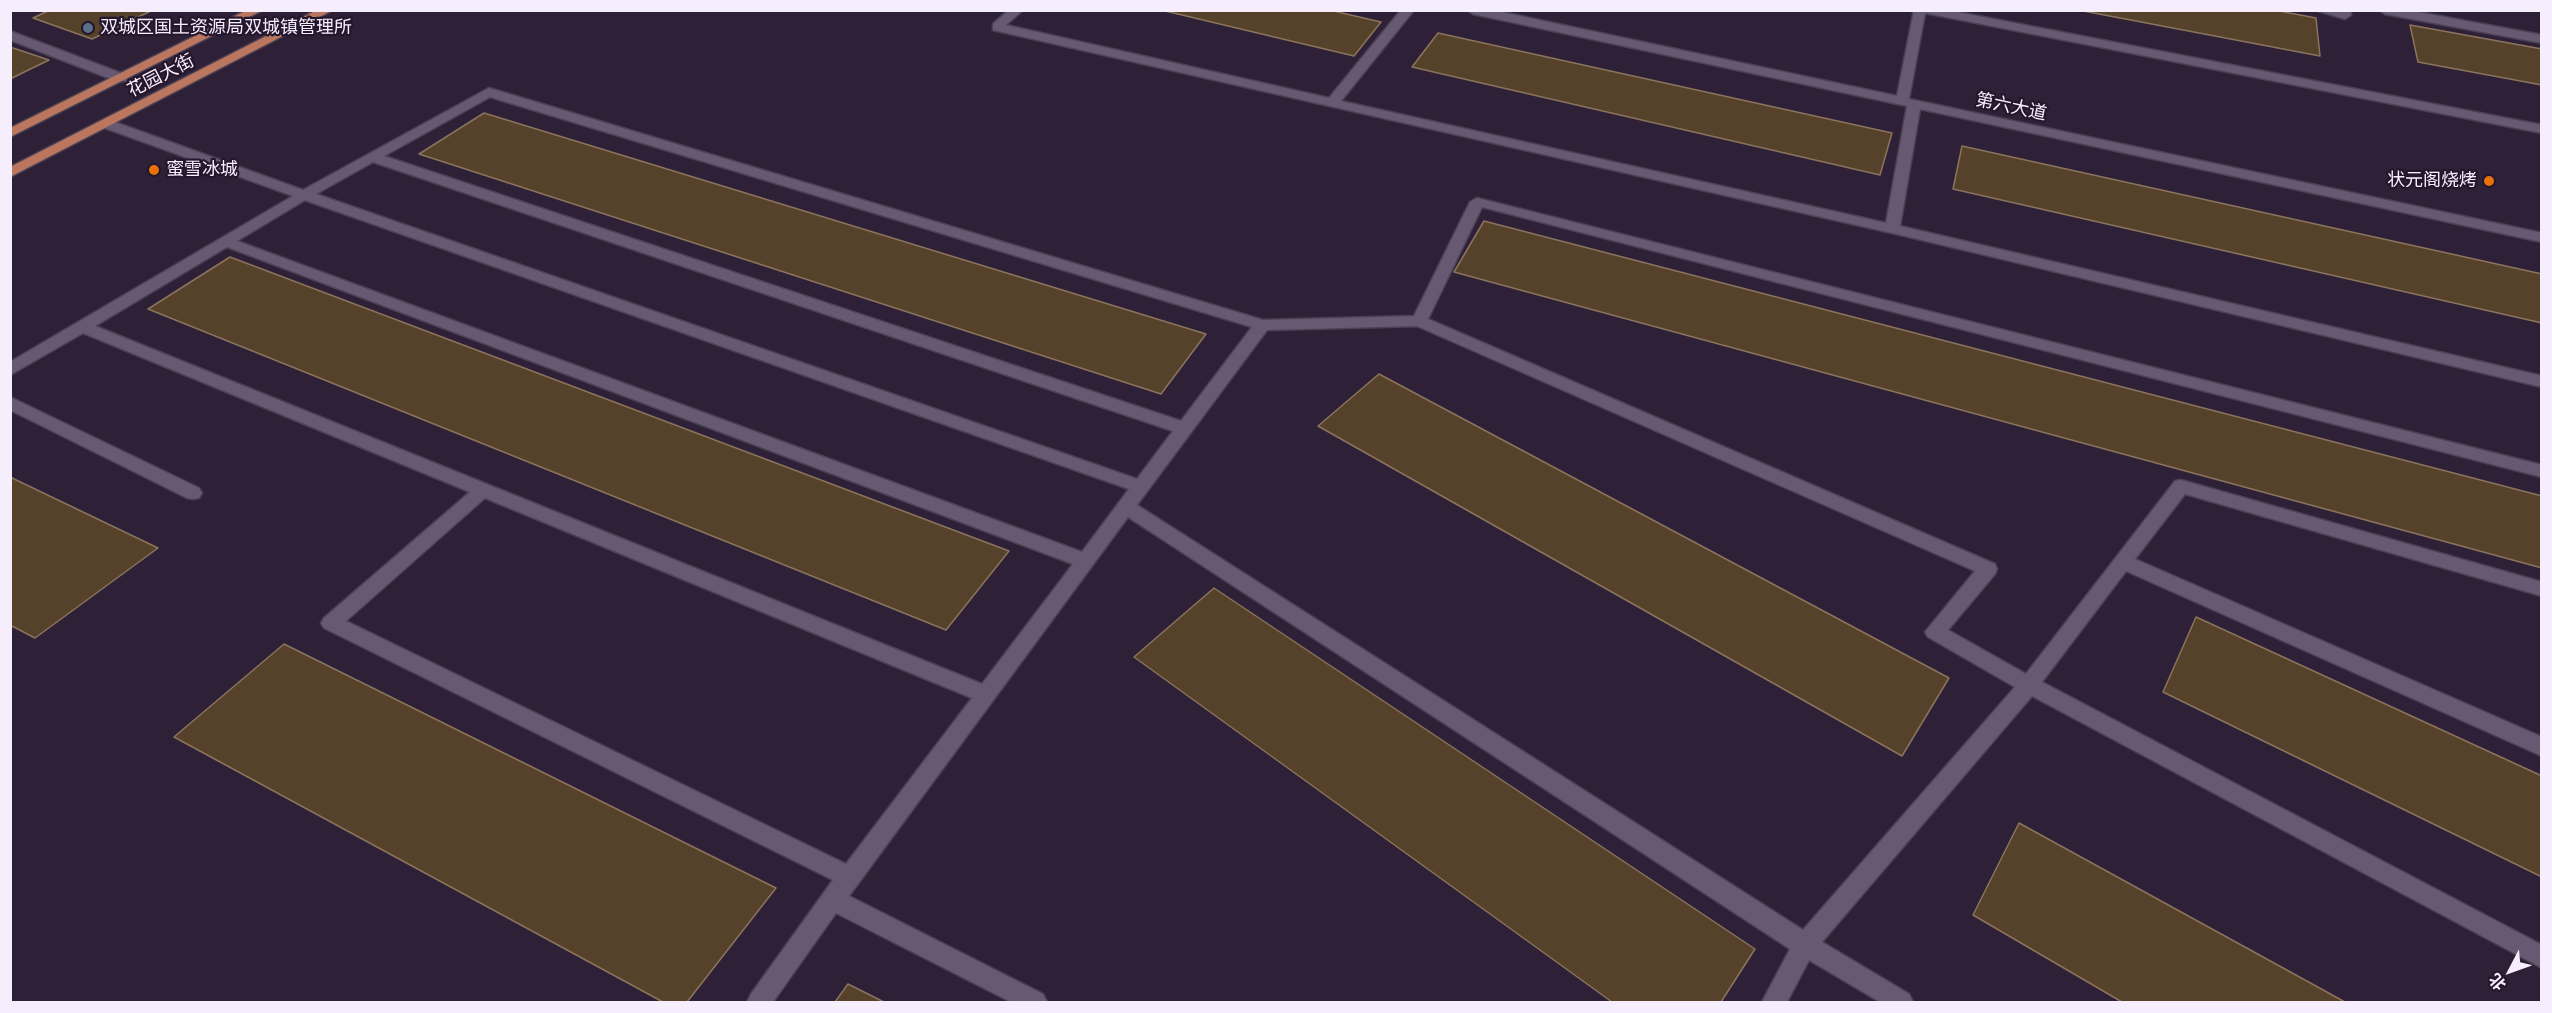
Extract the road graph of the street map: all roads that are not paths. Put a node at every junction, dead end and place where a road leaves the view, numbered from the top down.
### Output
1 (256, 10) edge
2 (327, 10) edge
3 (1017, 10) edge
4 (1408, 10) edge
5 (1473, 10) edge
6 (1920, 10) edge
7 (1926, 10) edge
8 (2321, 10) edge
9 (2344, 10) edge
10 (2385, 10) edge
11 (10, 35) edge
12 (2541, 39) edge
13 (121, 78) junction
14 (1333, 102) junction
15 (1908, 103) junction
16 (106, 123) junction
17 (2541, 129) edge
18 (10, 133) edge
19 (372, 158) junction
20 (10, 173) edge
21 (304, 195) junction
22 (1892, 229) junction
23 (2541, 238) edge
24 (226, 242) junction
25 (1419, 321) junction
26 (1262, 326) junction
27 (82, 327) junction
28 (10, 370) edge
29 (2541, 382) edge
30 (10, 403) edge
31 (1185, 429) junction
32 (2541, 471) edge
33 (1142, 487) junction
34 (483, 490) junction
35 (193, 493) dead end
36 (1126, 507) junction
37 (1086, 561) junction
38 (2123, 562) junction
39 (2541, 589) edge
40 (2029, 685) junction
41 (986, 695) junction
42 (2541, 747) edge
43 (849, 877) junction
44 (833, 900) junction
45 (1805, 945) junction
46 (2541, 957) edge
47 (759, 1002) edge
48 (1035, 1002) edge
49 (1774, 1002) edge
50 (1901, 1002) edge

1 - 13 main road, 花园大街
2 - 16 main road, 花园大街
3 - 14 street
4 - 14 street
5 - 15 street, 第六大道
6 - 15 street
7 - 17 street
8 - 9 street
10 - 12 street
11 - 13 street
13 - 18 main road, 花园大街
14 - 22 street
15 - 22 street
15 - 23 street, 第六大道
16 - 20 main road, 花园大街
16 - 21 street
19 - 21 street
19 - 26 street
19 - 31 street
21 - 24 street
21 - 33 street
22 - 29 street
24 - 27 street
24 - 37 street
25 - 26 street
25 - 32 street
25 - 40 street
26 - 31 street
27 - 28 street
27 - 34 street
30 - 35 street
31 - 33 street
33 - 36 street
34 - 41 street
34 - 43 street
36 - 37 street
36 - 45 street
37 - 41 street
38 - 39 street
38 - 40 street
38 - 42 street
40 - 45 street
40 - 46 street
41 - 43 street
43 - 44 street
44 - 47 street
44 - 48 street
45 - 49 street
45 - 50 street

